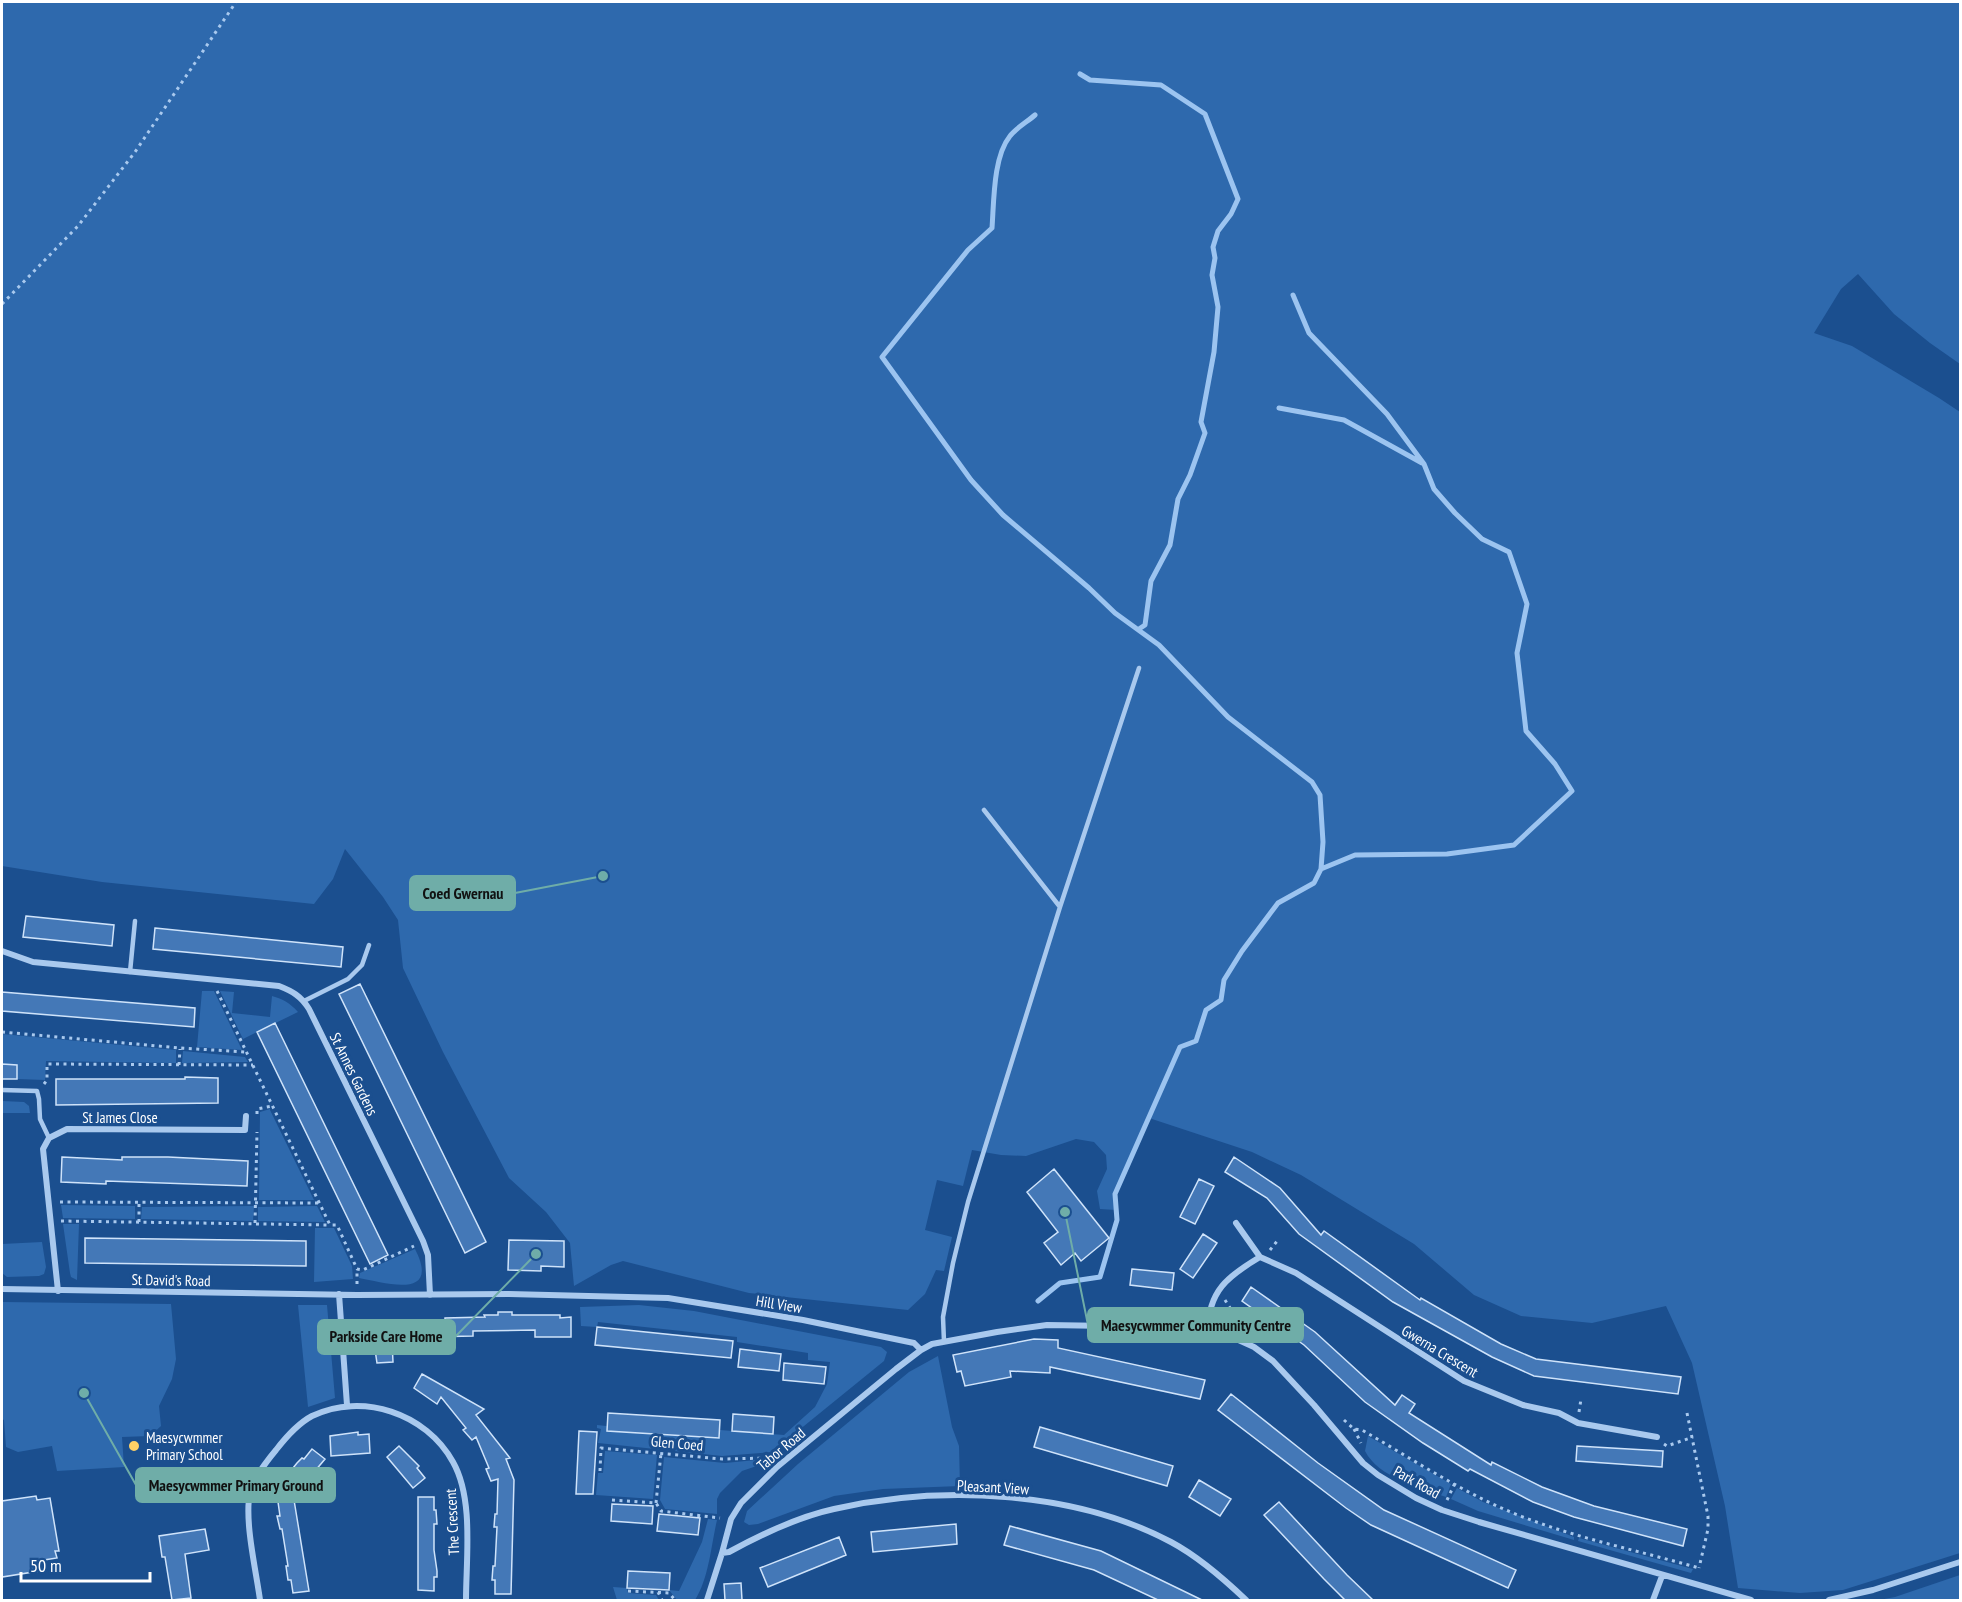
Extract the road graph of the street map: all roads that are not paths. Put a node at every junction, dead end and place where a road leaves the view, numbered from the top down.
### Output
1 (1139, 668) dead end
2 (984, 810) dead end
3 (1060, 907) junction
4 (135, 921) dead end
5 (369, 945) dead end
6 (2, 951) edge
7 (130, 972) junction
8 (304, 1001) junction
9 (2, 1090) edge
10 (246, 1116) dead end
11 (49, 1138) junction
12 (1236, 1223) dead end
13 (1260, 1257) junction
14 (2, 1288) edge
15 (58, 1290) junction
16 (339, 1294) junction
17 (430, 1295) junction
18 (1208, 1331) junction
19 (944, 1342) junction
20 (921, 1350) junction
21 (347, 1405) junction
22 (1657, 1437) dead end
23 (722, 1553) junction
24 (1960, 1562) edge
25 (1662, 1576) junction
26 (260, 1600) edge
27 (466, 1600) edge
28 (707, 1600) edge
29 (1246, 1600) edge
30 (1653, 1600) edge
31 (1751, 1600) edge
32 (1829, 1600) edge

1 - 3 lane
2 - 3 lane
3 - 19 lane
4 - 7 lane
5 - 8 lane
6 - 7 street
7 - 8 street
8 - 17 street, St Annes Gardens
9 - 11 lane
10 - 11 street, St James Close
11 - 15 street
12 - 13 street, Gwerna Crescent
13 - 18 street
13 - 22 street, Gwerna Crescent
14 - 15 street, St David's Road
15 - 16 street, St David's Road
16 - 17 street, Hill View
16 - 21 street
17 - 20 street, Hill View
18 - 19 street
18 - 25 street, Park Road
19 - 20 street
20 - 23 street, Tabor Road
21 - 26 street, The Crescent
21 - 27 street, The Crescent
23 - 28 street, Tabor Road
23 - 29 street, Pleasant View
24 - 32 street
25 - 30 street
25 - 31 street, Park Road

